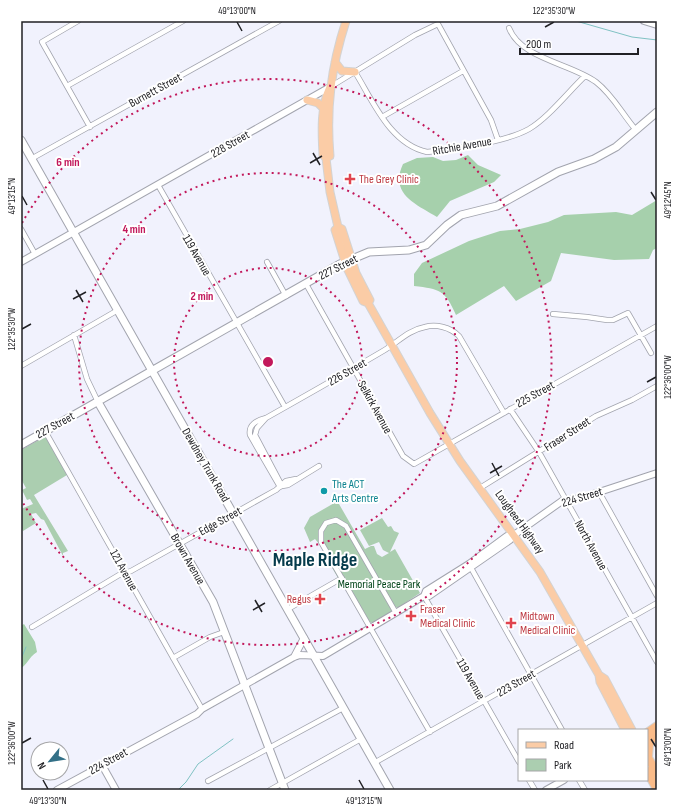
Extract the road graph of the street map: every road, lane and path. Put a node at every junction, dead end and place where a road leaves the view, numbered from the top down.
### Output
1 (78, 21) edge
2 (183, 21) edge
3 (279, 21) edge
4 (346, 21) edge
5 (644, 21) edge
6 (657, 25) edge
7 (508, 28) dead end
8 (335, 62) junction
9 (463, 71) junction
10 (355, 72) junction
11 (585, 76) junction
12 (67, 86) junction
13 (330, 87) junction
14 (307, 100) junction
15 (324, 109) junction
16 (657, 112) edge
17 (382, 117) junction
18 (90, 126) junction
19 (636, 130) junction
20 (21, 140) edge
21 (498, 140) junction
22 (326, 158) junction
23 (31, 159) junction
24 (158, 185) junction
25 (21, 230) edge
26 (74, 232) junction
27 (35, 254) junction
28 (348, 260) junction
29 (21, 262) edge
30 (267, 262) dead end
31 (306, 284) junction
32 (286, 296) junction
33 (118, 310) junction
34 (552, 314) dead end
35 (237, 323) junction
36 (657, 326) edge
37 (74, 335) junction
38 (641, 335) junction
39 (391, 345) junction
40 (652, 353) dead end
41 (21, 366) edge
42 (353, 368) junction
43 (152, 370) junction
44 (657, 386) edge
45 (98, 402) junction
46 (285, 407) junction
47 (510, 408) junction
48 (504, 413) junction
49 (266, 418) junction
50 (45, 431) junction
51 (450, 444) junction
52 (21, 445) edge
53 (539, 452) junction
54 (414, 464) joint
55 (319, 466) dead end
56 (657, 473) edge
57 (281, 486) junction
58 (480, 488) junction
59 (599, 492) junction
60 (566, 500) junction
61 (234, 513) junction
62 (514, 535) junction
63 (179, 544) junction
64 (470, 566) junction
65 (125, 574) junction
66 (342, 578) junction
67 (424, 596) junction
68 (657, 596) edge
69 (657, 603) edge
70 (288, 609) junction
71 (396, 613) junction
72 (632, 618) junction
73 (32, 627) dead end
74 (371, 628) junction
75 (224, 632) junction
76 (304, 638) junction
77 (582, 645) junction
78 (314, 656) junction
79 (294, 657) junction
80 (173, 658) junction
81 (657, 662) edge
82 (531, 674) junction
83 (599, 675) junction
84 (244, 686) junction
85 (484, 701) junction
86 (343, 708) junction
87 (202, 709) junction
88 (657, 726) edge
89 (561, 729) edge
90 (624, 729) edge
91 (631, 729) edge
92 (430, 732) junction
93 (651, 733) edge
94 (361, 739) junction
95 (268, 747) junction
96 (648, 757) edge
97 (518, 760) edge
98 (374, 763) junction
99 (104, 764) junction
100 (648, 773) edge
101 (657, 773) edge
102 (208, 781) dead end
103 (530, 781) edge
104 (562, 781) edge
105 (580, 781) edge
106 (284, 786) edge
107 (657, 789) edge
108 (57, 790) edge
109 (116, 790) edge
110 (270, 790) edge
111 (390, 790) edge
112 (535, 790) edge
113 (546, 790) edge
114 (585, 790) edge

1 - 12 street
2 - 12 street
3 - 18 street, Burnett Street
4 - 8 main road, Lougheed Highway
5 - 6 street
7 - 11 street
8 - 10 main road
8 - 13 main road, Lougheed Highway
9 - 10 street, 228 Street
9 - 17 street
9 - 21 street
10 - 13 street, 228 Street
10 - 17 street, Ritchie Avenue
11 - 19 street
11 - 21 street, Ritchie Avenue
12 - 18 street
13 - 14 street, 228 Street
13 - 15 main road, Lougheed Highway
13 - 22 main road, Lougheed Highway
14 - 15 main road
14 - 24 street, 228 Street
15 - 22 main road, Lougheed Highway
16 - 19 main road, 227 Street
17 - 21 street, Ritchie Avenue
18 - 23 street, Burnett Street
19 - 28 main road, 227 Street
20 - 23 main road, Dewdney Trunk Road
22 - 28 main road, Lougheed Highway
23 - 26 main road, Dewdney Trunk Road
24 - 26 street, 228 Street
24 - 35 street, 119 Avenue
25 - 27 street
26 - 27 street, 228 Street
26 - 33 main road, Dewdney Trunk Road
27 - 29 street, 228 Street
28 - 31 main road, 227 Street
28 - 39 main road, Lougheed Highway
30 - 32 street
31 - 32 main road, 227 Street
31 - 42 street, Selkirk Avenue
32 - 35 main road, 227 Street
33 - 37 street
33 - 43 main road, Dewdney Trunk Road
34 - 38 street
35 - 43 main road, 227 Street
35 - 46 street, 119 Avenue
36 - 38 street, 225 Street
37 - 41 street
37 - 45 street, Brown Avenue
38 - 40 street
38 - 47 street, 225 Street
39 - 42 street, 226 Street
39 - 48 street, 226 Street
39 - 51 main road, Lougheed Highway
42 - 46 street, 226 Street
42 - 54 street, Selkirk Avenue
43 - 45 main road, 227 Street
43 - 61 main road, Dewdney Trunk Road
44 - 53 street, Fraser Street
45 - 50 main road, 227 Street
45 - 63 main road, Brown Avenue
46 - 49 street, 226 Street
47 - 48 street, 225 Street
47 - 53 street, North Avenue
48 - 51 street, 225 Street
49 - 57 street
49 - 57 street, 226 Street
50 - 52 main road, 227 Street
50 - 65 street, 121 Avenue
51 - 54 street, 225 Street
51 - 58 main road, Lougheed Highway
53 - 58 street, Fraser Street
53 - 60 street, North Avenue
55 - 57 street, Edge Street
56 - 59 street, 224 Street
57 - 61 street, Edge Street
58 - 62 main road, Lougheed Highway
59 - 60 street, 224 Street
59 - 68 street
60 - 62 street, 224 Street
60 - 72 street, North Avenue
61 - 63 street, Edge Street
61 - 70 main road, Dewdney Trunk Road
62 - 64 street, 224 Street
62 - 77 main road, Lougheed Highway
63 - 65 street, Edge Street
63 - 75 main road, Brown Avenue
64 - 67 street, 224 Street
64 - 82 street
65 - 73 street, Edge Street
65 - 80 street, 121 Avenue
66 - 70 street
66 - 71 street
66 - 74 street
67 - 71 street, 224 Street
67 - 85 street, 119 Avenue
69 - 72 street, 223 Street
70 - 76 main road, Dewdney Trunk Road
71 - 74 street, 224 Street
72 - 77 street, 223 Street
72 - 81 street, North Avenue
74 - 78 street, 224 Street
74 - 92 street
75 - 80 street
75 - 84 main road, Brown Avenue
76 - 78 main road, Dewdney Trunk Road
76 - 79 street
77 - 82 street, 223 Street
77 - 83 main road, Lougheed Highway
78 - 79 street, 224 Street
78 - 86 main road, Dewdney Trunk Road
79 - 84 street, 224 Street
80 - 87 street, 121 Avenue
82 - 85 street, 223 Street
82 - 89 street
83 - 90 main road, Lougheed Highway
83 - 91 main road, Lougheed Highway
84 - 87 street, 224 Street
84 - 95 main road, Brown Avenue
85 - 92 street, 223 Street
85 - 97 street, 119 Avenue
86 - 94 main road, Dewdney Trunk Road
86 - 95 street
87 - 99 street, 224 Street
88 - 93 highway
92 - 98 street, 223 Street
93 - 96 highway
94 - 98 main road, Dewdney Trunk Road
94 - 106 street
95 - 102 street
95 - 106 main road, Brown Avenue
96 - 101 highway
98 - 111 main road, Dewdney Trunk Road
99 - 108 street, 224 Street
99 - 109 street
100 - 107 highway
103 - 112 street
104 - 113 street
105 - 114 street
106 - 110 street

